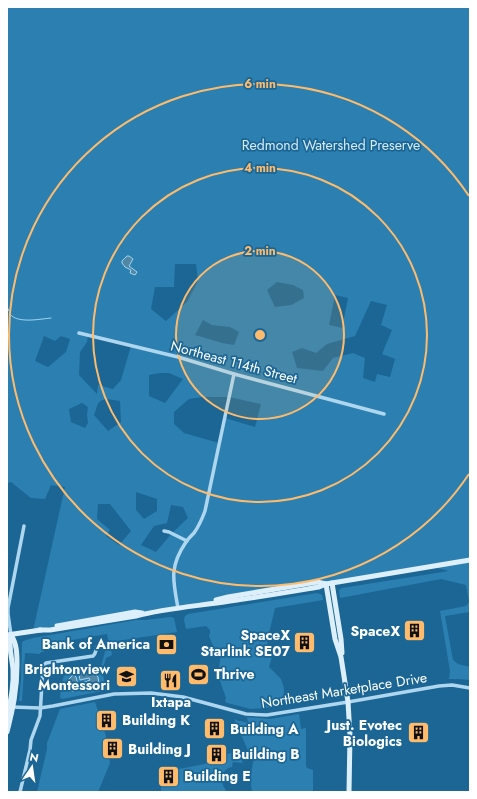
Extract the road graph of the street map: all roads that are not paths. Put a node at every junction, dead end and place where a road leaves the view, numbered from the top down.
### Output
1 (79, 332) dead end
2 (234, 374) junction
3 (384, 414) dead end
4 (24, 526) dead end
5 (164, 531) dead end
6 (187, 540) junction
7 (470, 560) edge
8 (329, 583) junction
9 (178, 608) junction
10 (9, 635) edge
11 (99, 644) dead end
12 (470, 688) edge
13 (348, 702) junction
14 (11, 707) junction
15 (40, 708) junction
16 (7, 717) edge
17 (7, 732) edge
18 (20, 792) edge
19 (349, 792) edge

1 - 2 street, Northeast 114th Street
2 - 3 street, Northeast 114th Street
2 - 6 street
4 - 10 street
5 - 6 street
6 - 9 street
7 - 8 main road
8 - 9 main road
8 - 13 main road
9 - 10 main road
10 - 14 main road
11 - 15 street
12 - 13 street, Northeast Marketplace Drive
13 - 15 street, Northeast Marketplace Drive
13 - 19 main road
14 - 15 street, Northeast Marketplace Drive
14 - 16 main road
14 - 17 main road
15 - 18 street

